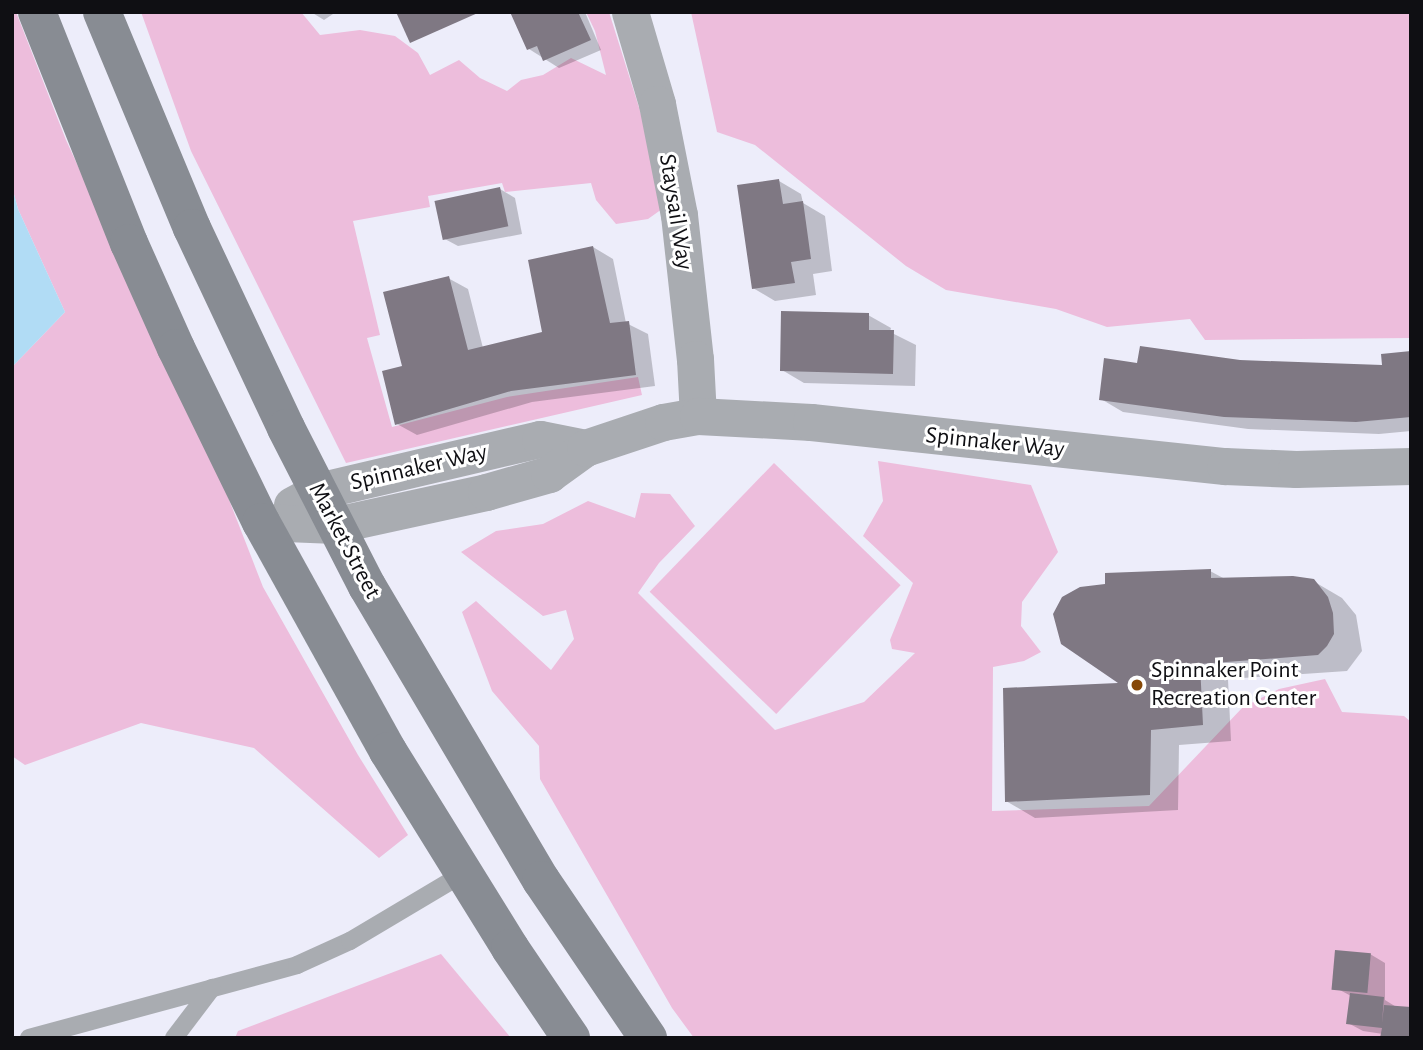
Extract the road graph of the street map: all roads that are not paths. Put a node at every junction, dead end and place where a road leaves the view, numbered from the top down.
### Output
1 (37, 12) edge
2 (102, 12) edge
3 (630, 12) edge
4 (698, 416) junction
5 (584, 448) junction
6 (1411, 466) edge
7 (318, 491) junction
8 (261, 522) junction
9 (335, 526) junction
10 (464, 873) junction
11 (212, 988) junction
12 (29, 1038) edge
13 (174, 1038) edge
14 (570, 1038) edge
15 (648, 1038) edge

1 - 8 main road
2 - 7 main road, Market Street
3 - 4 street, Staysail Way
4 - 5 street, Spinnaker Way
4 - 6 street, Spinnaker Way
5 - 7 street, Spinnaker Way
5 - 9 street, Spinnaker Way
7 - 8 street, Spinnaker Way
7 - 9 main road, Market Street
8 - 9 street, Spinnaker Way
8 - 10 main road
9 - 15 main road, Market Street
10 - 11 lane
10 - 14 main road
11 - 12 lane
11 - 13 lane

